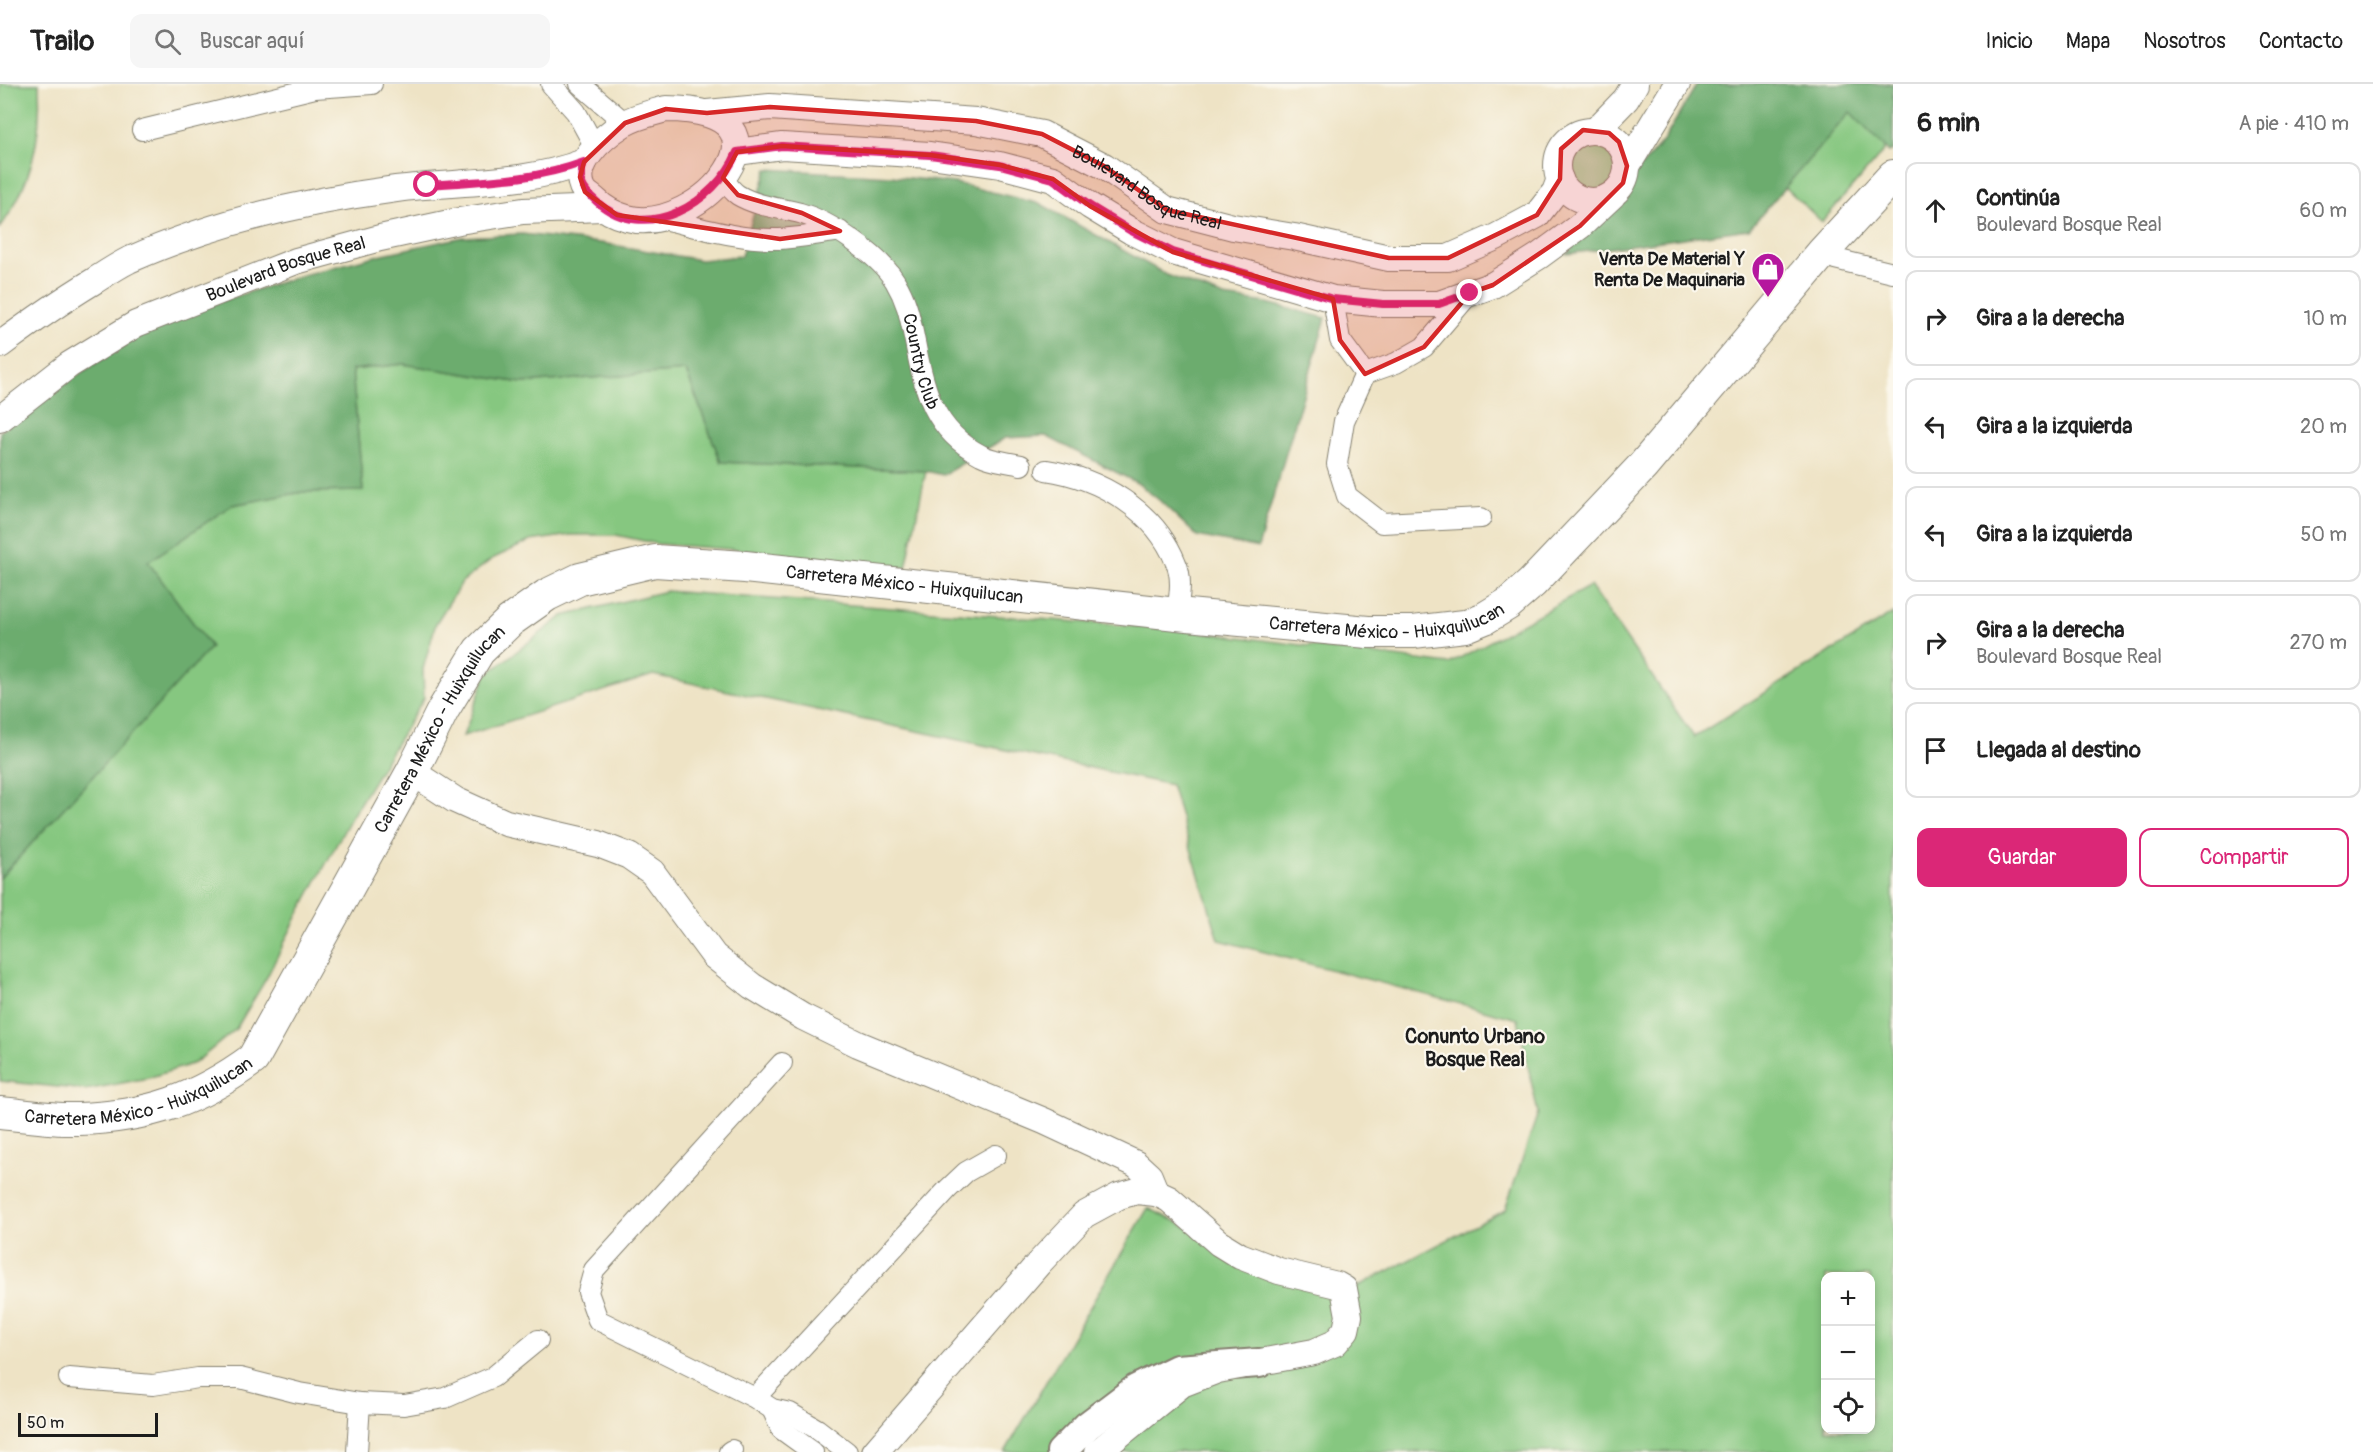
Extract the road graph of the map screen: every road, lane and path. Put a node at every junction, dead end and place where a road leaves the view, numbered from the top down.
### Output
1 (372, 84) edge
2 (551, 84) edge
3 (580, 84) edge
4 (1635, 84) edge
5 (1677, 84) edge
6 (707, 113) junction
7 (625, 123) junction
8 (1598, 129) junction
9 (142, 130) dead end
10 (737, 152) junction
11 (589, 155) junction
12 (1627, 166) junction
13 (1893, 176) edge
14 (723, 178) junction
15 (1560, 179) junction
16 (1612, 196) junction
17 (603, 208) junction
18 (659, 218) junction
19 (840, 231) junction
20 (1835, 259) dead end
21 (1893, 273) edge
22 (1470, 293) junction
23 (1333, 299) junction
24 (0, 345) edge
25 (1365, 374) junction
26 (0, 420) edge
27 (1021, 465) dead end
28 (1046, 470) dead end
29 (1481, 518) dead end
30 (1177, 614) junction
31 (412, 772) junction
32 (782, 1063) dead end
33 (0, 1113) edge
34 (996, 1155) dead end
35 (1156, 1193) junction
36 (538, 1340) dead end
37 (1259, 1363) junction
38 (69, 1378) dead end
39 (360, 1403) junction
40 (764, 1403) junction
41 (357, 1452) edge
42 (813, 1452) edge
43 (847, 1452) edge
44 (875, 1452) edge
45 (1061, 1452) edge
46 (1098, 1452) edge

1 - 9 street
2 - 11 street
3 - 7 street
4 - 8 street
5 - 12 street
6 - 7 street
6 - 10 street
6 - 15 street, Boulevard Bosque Real
7 - 11 street
8 - 12 street
8 - 15 street
10 - 14 street
10 - 23 street, Boulevard Bosque Real
11 - 17 street
11 - 24 street
12 - 16 street
13 - 30 main road, Carretera México - Huixquilucan
14 - 18 street
14 - 19 street, Country Club
15 - 16 street
16 - 22 street, Boulevard Bosque Real
17 - 18 street
17 - 26 street, Boulevard Bosque Real
18 - 19 street
19 - 27 street, Country Club
20 - 21 street
22 - 23 street, Boulevard Bosque Real
22 - 25 street
23 - 25 street
25 - 29 street
28 - 30 street
30 - 31 main road, Carretera México - Huixquilucan
31 - 33 main road, Carretera México - Huixquilucan
31 - 35 street
32 - 40 street
34 - 40 street
35 - 37 street
35 - 44 street
36 - 39 street
37 - 45 main road
37 - 46 street
38 - 39 street
39 - 41 street
40 - 42 street
40 - 43 street

